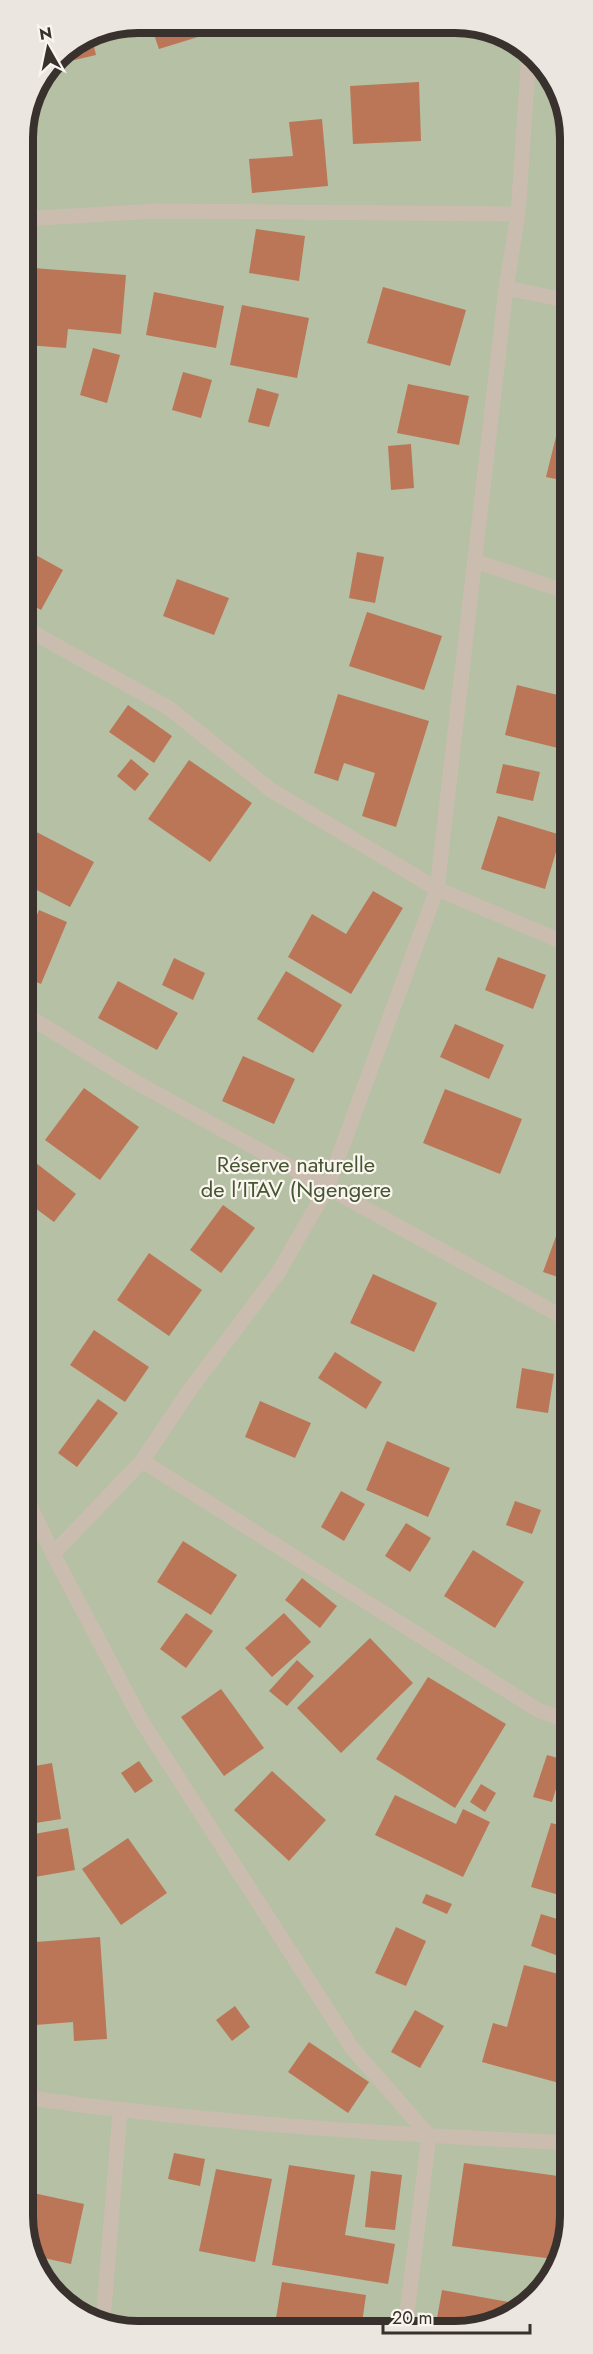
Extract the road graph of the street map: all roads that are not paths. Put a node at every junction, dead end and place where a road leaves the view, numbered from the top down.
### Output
1 (528, 63) edge
2 (518, 214) junction
3 (33, 218) edge
4 (506, 288) junction
5 (560, 299) edge
6 (475, 561) junction
7 (560, 590) edge
8 (33, 633) edge
9 (437, 889) junction
10 (560, 941) edge
11 (33, 1019) edge
12 (327, 1188) junction
13 (560, 1316) edge
14 (142, 1461) junction
15 (33, 1512) edge
16 (53, 1554) junction
17 (560, 1718) edge
18 (33, 2098) edge
19 (120, 2111) junction
20 (429, 2136) junction
21 (560, 2143) edge
22 (104, 2314) edge
23 (406, 2321) edge

1 - 2 street
2 - 3 street
2 - 4 street
4 - 5 street
4 - 6 street
6 - 7 street
6 - 9 street
8 - 9 street
9 - 10 street
9 - 12 street
11 - 12 street
12 - 13 street
12 - 14 street
14 - 16 street
14 - 17 street
15 - 16 street
16 - 20 street
18 - 19 street
19 - 20 street
19 - 22 street
20 - 21 street
20 - 23 street

